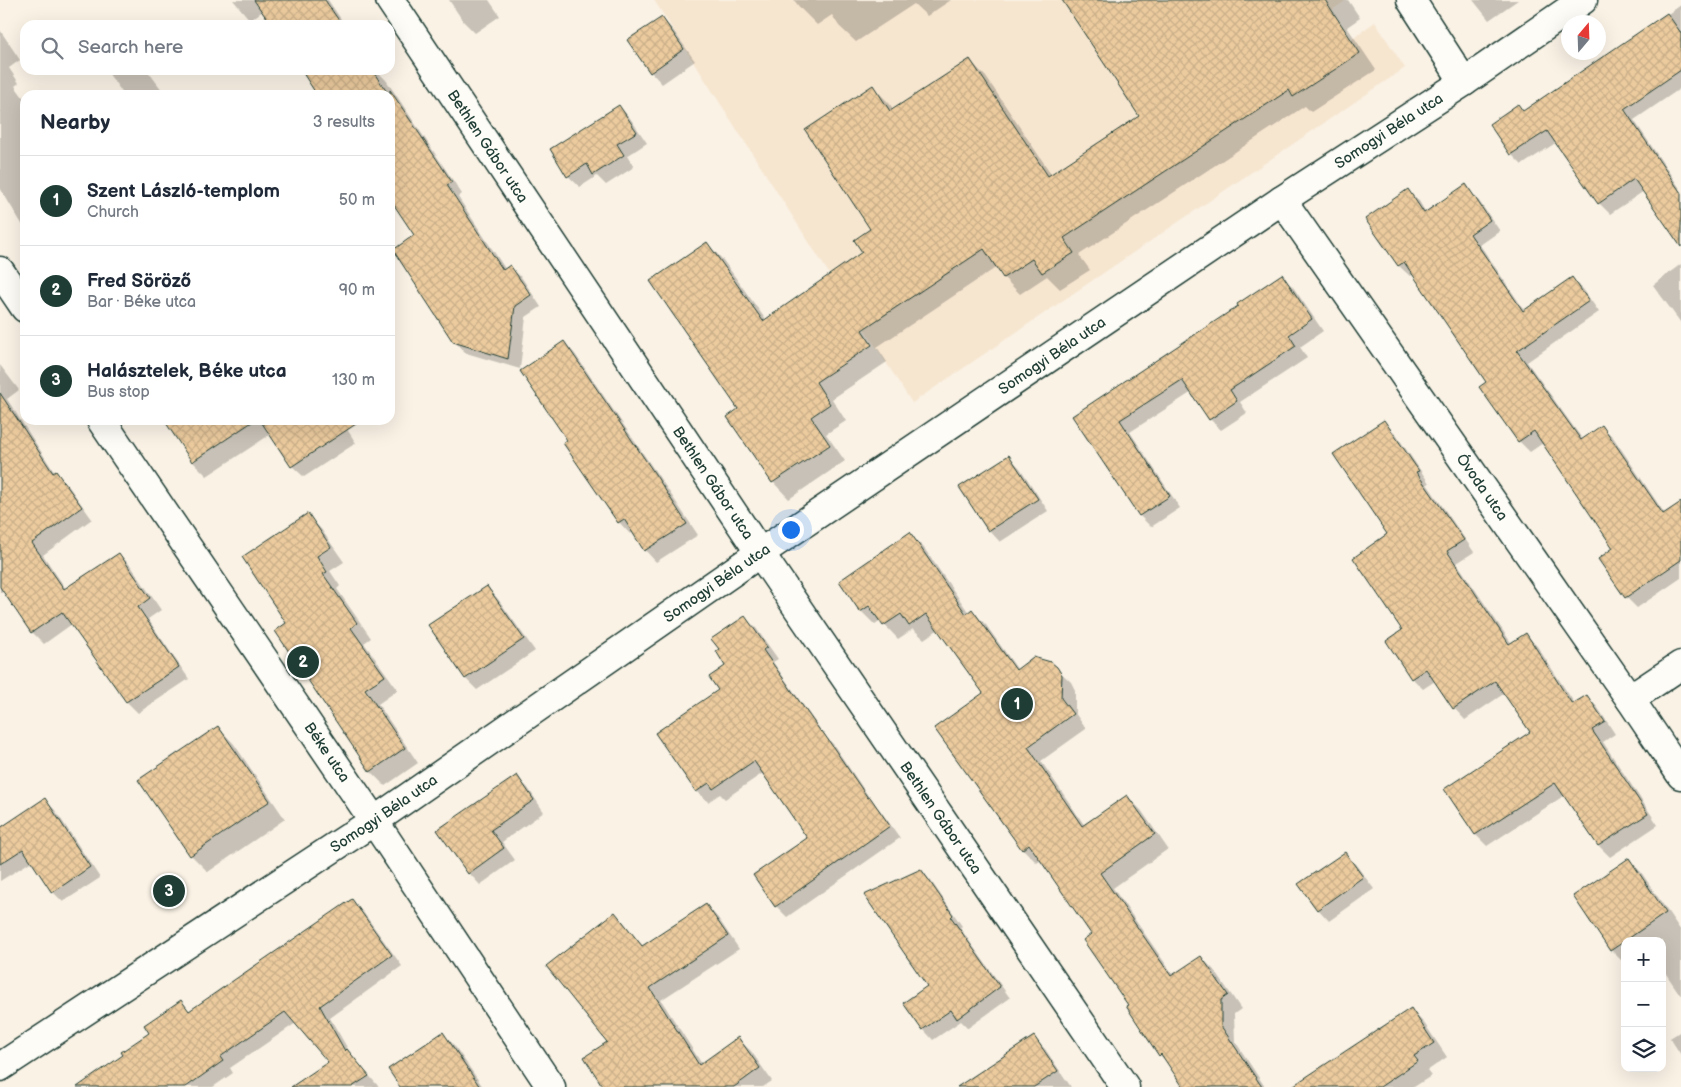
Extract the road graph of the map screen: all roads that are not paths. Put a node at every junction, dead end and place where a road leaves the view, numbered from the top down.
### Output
1 (390, 0) edge
2 (1411, 0) edge
3 (1583, 0) edge
4 (1464, 82) junction
5 (1282, 200) junction
6 (0, 271) edge
7 (20, 301) edge
8 (104, 425) edge
9 (760, 553) junction
10 (1681, 665) edge
11 (1630, 699) junction
12 (1681, 775) edge
13 (374, 821) junction
14 (0, 1067) edge
15 (551, 1087) edge
16 (1124, 1087) edge

1 - 9 street, Bethlen Gábor utca
2 - 4 street
3 - 4 street, Somogyi Béla utca
4 - 5 street, Somogyi Béla utca
5 - 9 street, Somogyi Béla utca
5 - 11 street, Óvoda utca
6 - 7 street
8 - 13 street, Béke utca
9 - 13 street, Somogyi Béla utca
9 - 16 street, Bethlen Gábor utca
10 - 11 street
11 - 12 street, Óvoda utca
13 - 14 street, Somogyi Béla utca
13 - 15 street, Béke utca

